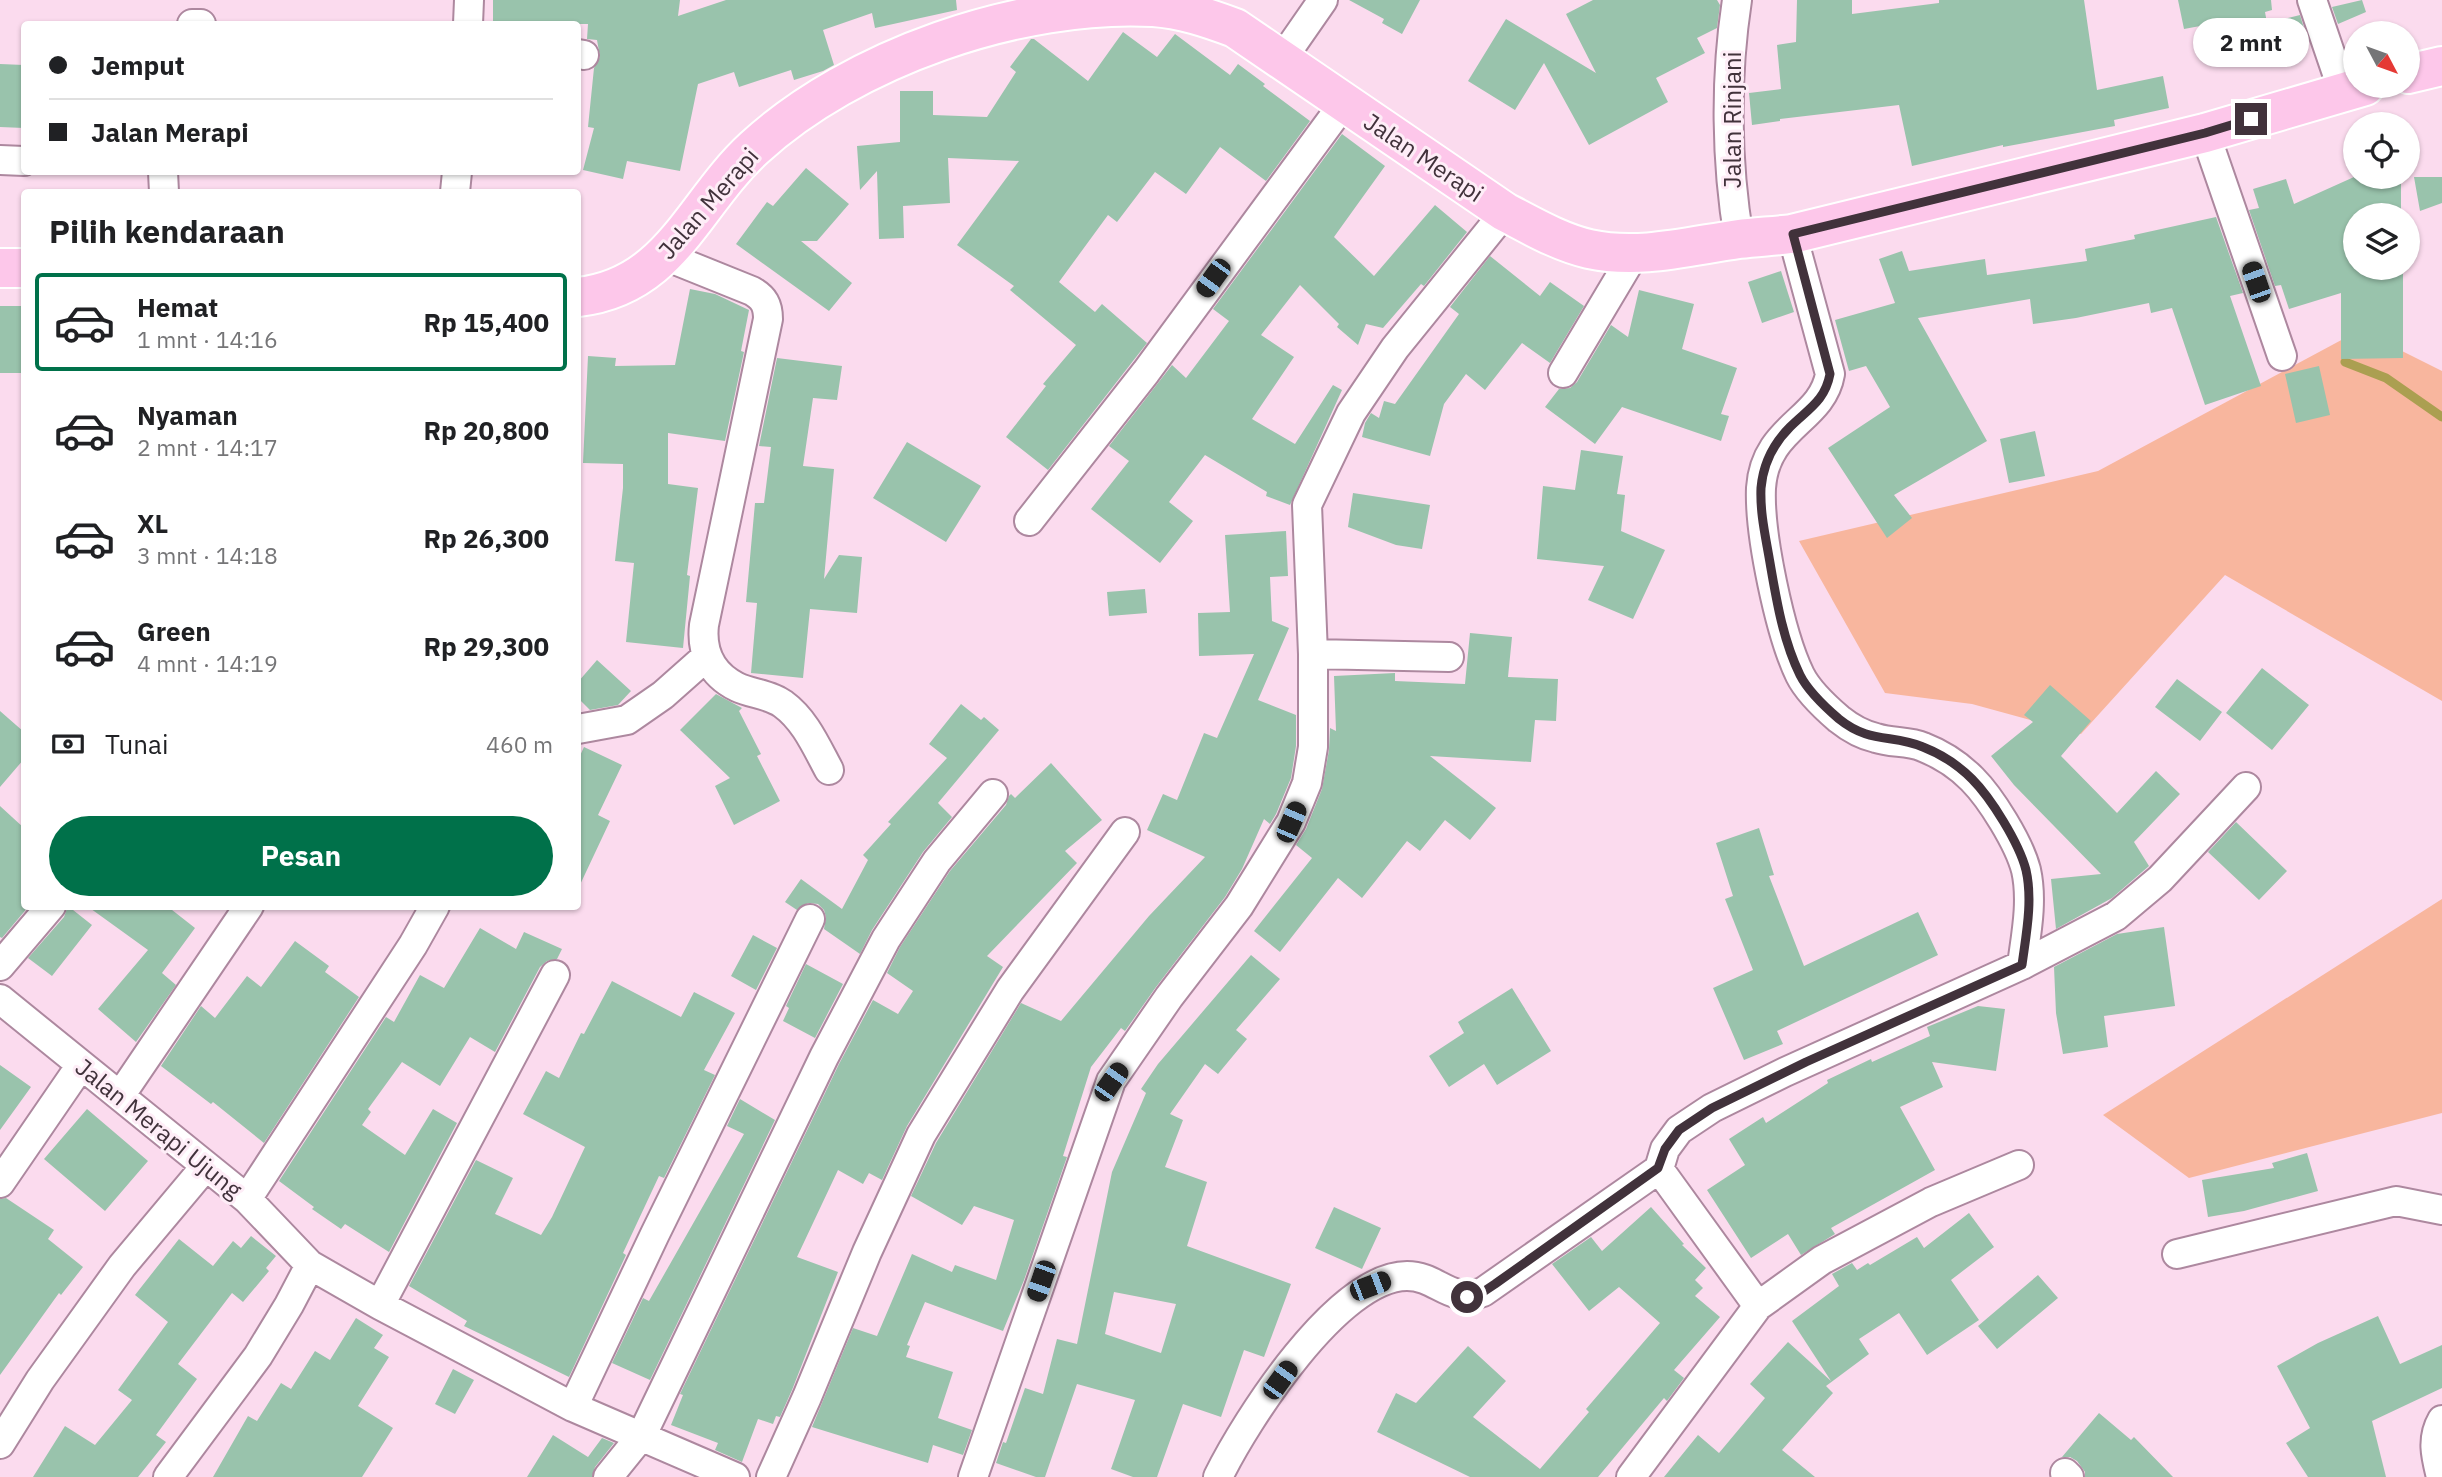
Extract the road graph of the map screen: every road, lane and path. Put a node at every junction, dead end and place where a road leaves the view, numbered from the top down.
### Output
1 (469, 0) edge
2 (1323, 0) edge
3 (1737, 0) edge
4 (2312, 0) edge
5 (1226, 14) edge
6 (468, 21) edge
7 (1282, 58) junction
8 (2442, 65) edge
9 (2343, 66) edge
10 (2420, 71) edge
11 (2343, 92) edge
12 (1344, 103) junction
13 (2205, 133) junction
14 (0, 160) edge
15 (21, 161) edge
16 (1505, 212) junction
17 (1793, 234) junction
18 (1739, 239) junction
19 (1634, 254) junction
20 (665, 256) junction
21 (0, 268) edge
22 (21, 268) edge
23 (581, 297) edge
24 (2282, 356) dead end
25 (1563, 373) dead end
26 (1029, 521) dead end
27 (1313, 654) junction
28 (706, 656) junction
29 (1449, 657) dead end
30 (581, 728) edge
31 (829, 770) dead end
32 (2246, 787) dead end
33 (993, 794) dead end
34 (1125, 832) dead end
35 (48, 910) edge
36 (246, 910) edge
37 (433, 910) edge
38 (810, 919) dead end
39 (2022, 965) junction
40 (0, 966) edge
41 (555, 975) dead end
42 (0, 999) edge
43 (80, 1065) junction
44 (120, 1096) junction
45 (2019, 1165) dead end
46 (205, 1167) junction
47 (1658, 1168) junction
48 (0, 1183) edge
49 (247, 1199) junction
50 (2442, 1210) edge
51 (2177, 1254) dead end
52 (310, 1265) junction
53 (380, 1305) junction
54 (1758, 1306) junction
55 (573, 1407) junction
56 (2442, 1420) edge
57 (642, 1435) junction
58 (0, 1444) edge
59 (168, 1477) edge
60 (608, 1477) edge
61 (735, 1477) edge
62 (771, 1477) edge
63 (973, 1477) edge
64 (1218, 1477) edge
65 (1631, 1477) edge
66 (2441, 1477) edge

1 - 6 street
2 - 7 street
3 - 18 street, Jalan Rinjani
4 - 9 street
5 - 7 main road, Jalan Merapi
5 - 20 main road, Jalan Merapi
7 - 12 main road, Jalan Merapi
8 - 10 main road
11 - 13 main road, Jalan Merapi
12 - 16 main road, Jalan Merapi
12 - 26 street
13 - 17 main road, Jalan Merapi
13 - 24 street
14 - 15 street
16 - 19 main road, Jalan Merapi
16 - 27 street
17 - 18 main road, Jalan Merapi
17 - 39 street
18 - 19 main road, Jalan Merapi
19 - 25 street
20 - 23 main road, Jalan Merapi
20 - 28 street
21 - 22 main road
27 - 29 street
27 - 63 street
28 - 30 street
28 - 31 street
32 - 39 street
33 - 57 street
34 - 62 street
35 - 40 street
36 - 44 street
37 - 49 street
38 - 55 street
39 - 47 street
41 - 53 street
42 - 43 street, Jalan Merapi Ujung
43 - 44 street, Jalan Merapi Ujung
43 - 48 street
44 - 46 street, Jalan Merapi Ujung
45 - 54 street
46 - 49 street, Jalan Merapi Ujung
46 - 58 street
47 - 54 street
47 - 64 street
49 - 52 street, Jalan Merapi Ujung
50 - 51 street
52 - 53 street, Jalan Merapi Ujung
52 - 59 street
53 - 55 street, Jalan Merapi Ujung
54 - 65 street
55 - 57 street, Jalan Merapi Ujung
56 - 66 street
57 - 60 street
57 - 61 street, Jalan Merapi Ujung

